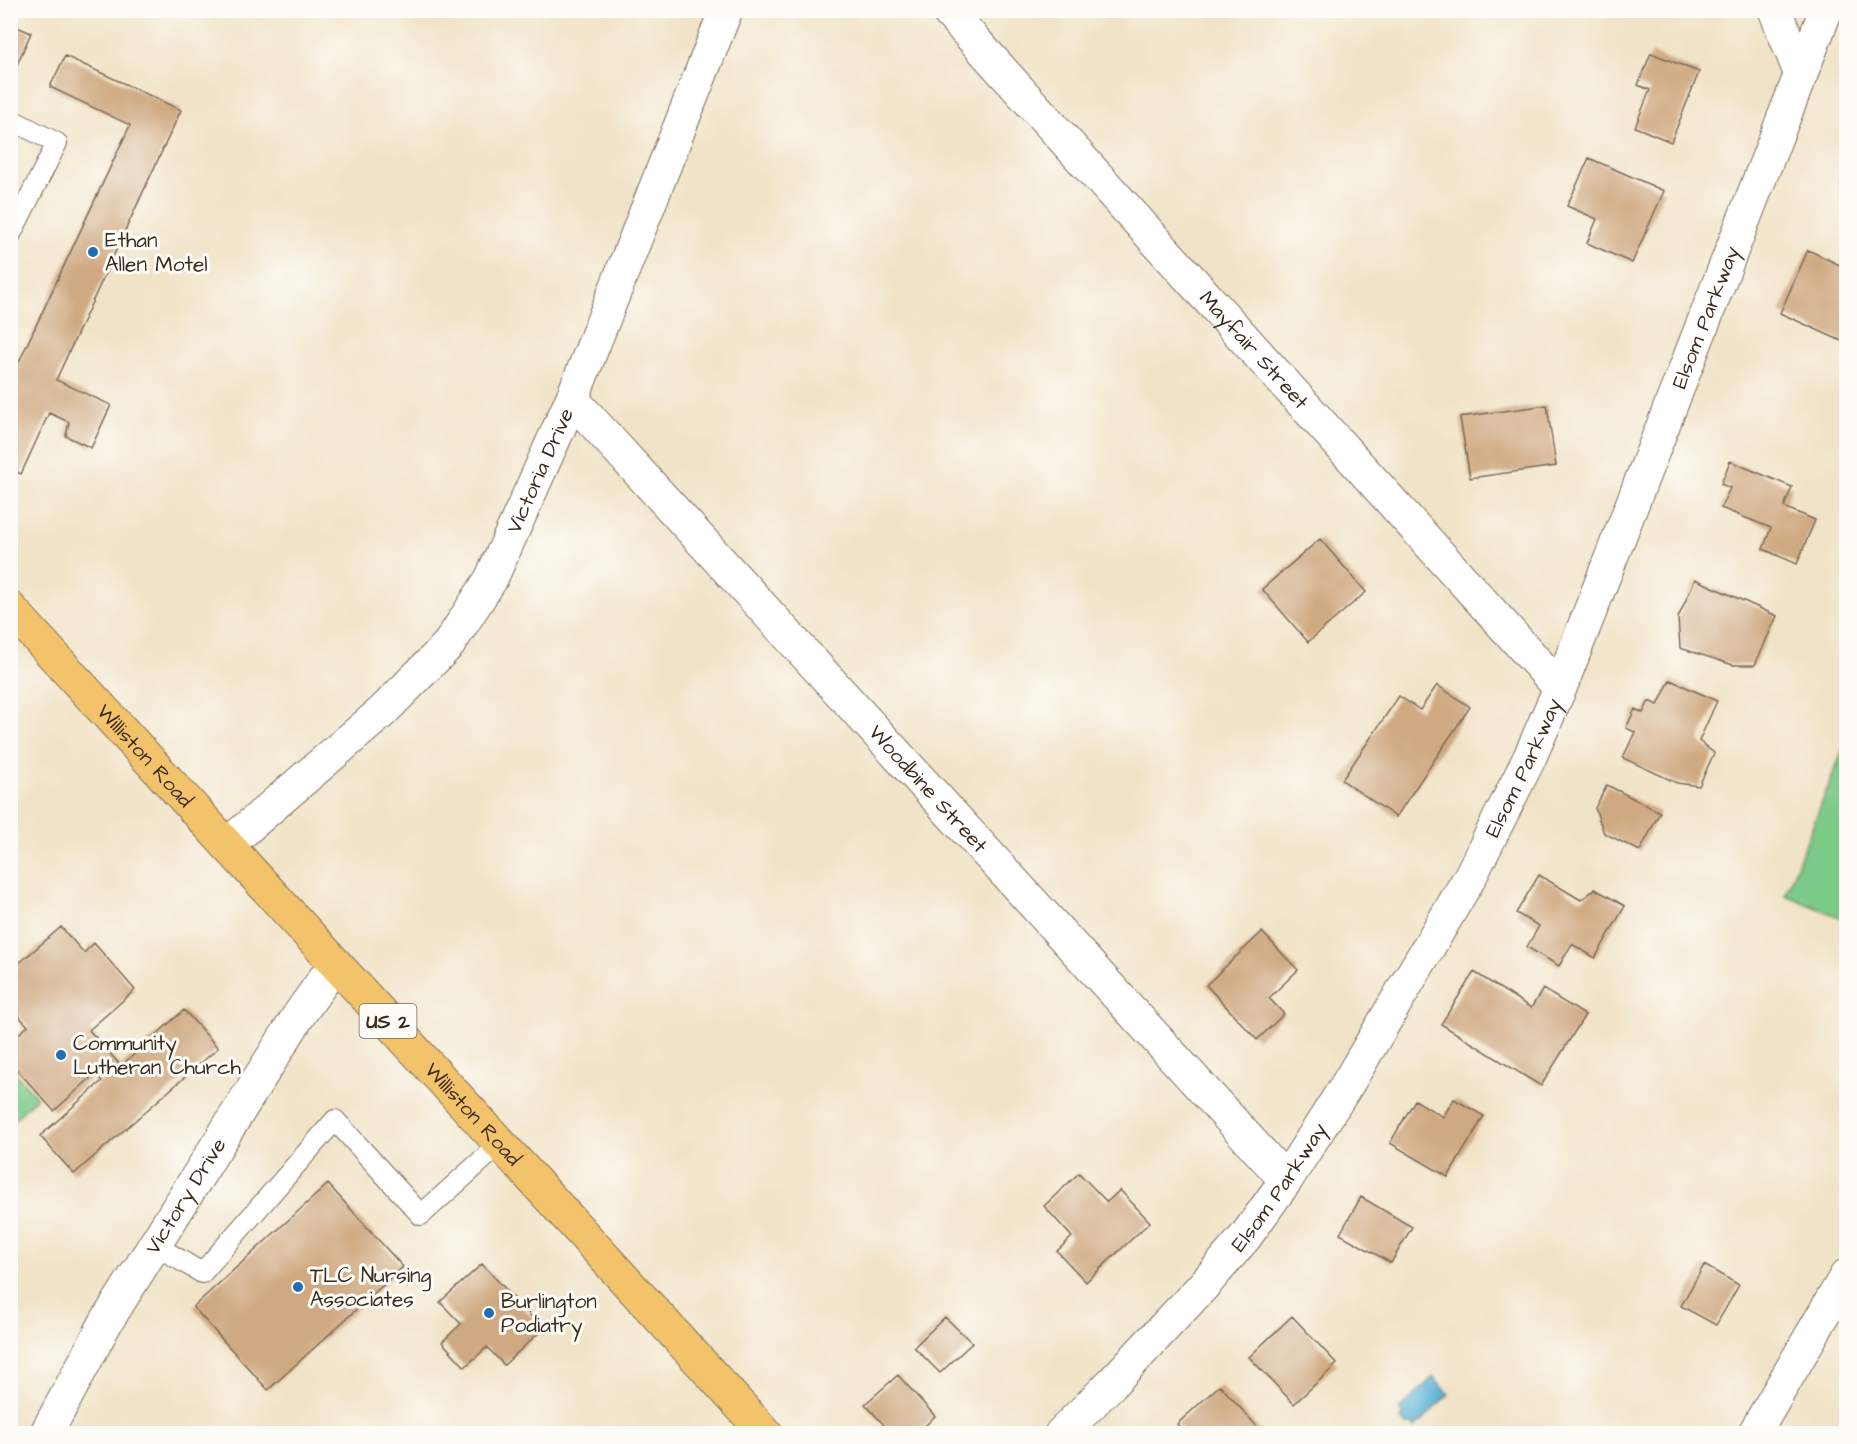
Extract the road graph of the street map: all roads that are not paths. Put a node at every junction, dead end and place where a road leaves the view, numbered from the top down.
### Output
1 (726, 10) edge
2 (947, 10) edge
3 (1775, 10) edge
4 (1826, 10) edge
5 (1801, 75) junction
6 (10, 119) edge
7 (10, 236) edge
8 (572, 399) junction
9 (10, 608) edge
10 (1560, 688) junction
11 (227, 845) junction
12 (335, 964) junction
13 (500, 1144) junction
14 (1286, 1180) junction
15 (155, 1245) junction
16 (1846, 1276) edge
17 (46, 1434) edge
18 (766, 1434) edge
19 (1061, 1434) edge
20 (1755, 1434) edge

1 - 8 street, Victoria Drive
2 - 10 street, Mayfair Street
3 - 5 street
4 - 5 street, Elsom Parkway
5 - 10 street, Elsom Parkway
6 - 7 lane
8 - 11 street, Victoria Drive
8 - 14 street, Woodbine Street
9 - 11 main road, Williston Road / US 2
10 - 14 street, Elsom Parkway
11 - 12 main road, Williston Road / US 2
12 - 13 main road, Williston Road / US 2
12 - 15 street, Victory Drive
13 - 15 lane
13 - 18 main road, Williston Road / US 2
14 - 19 street, Elsom Parkway
15 - 17 street, Victory Drive
16 - 20 street

